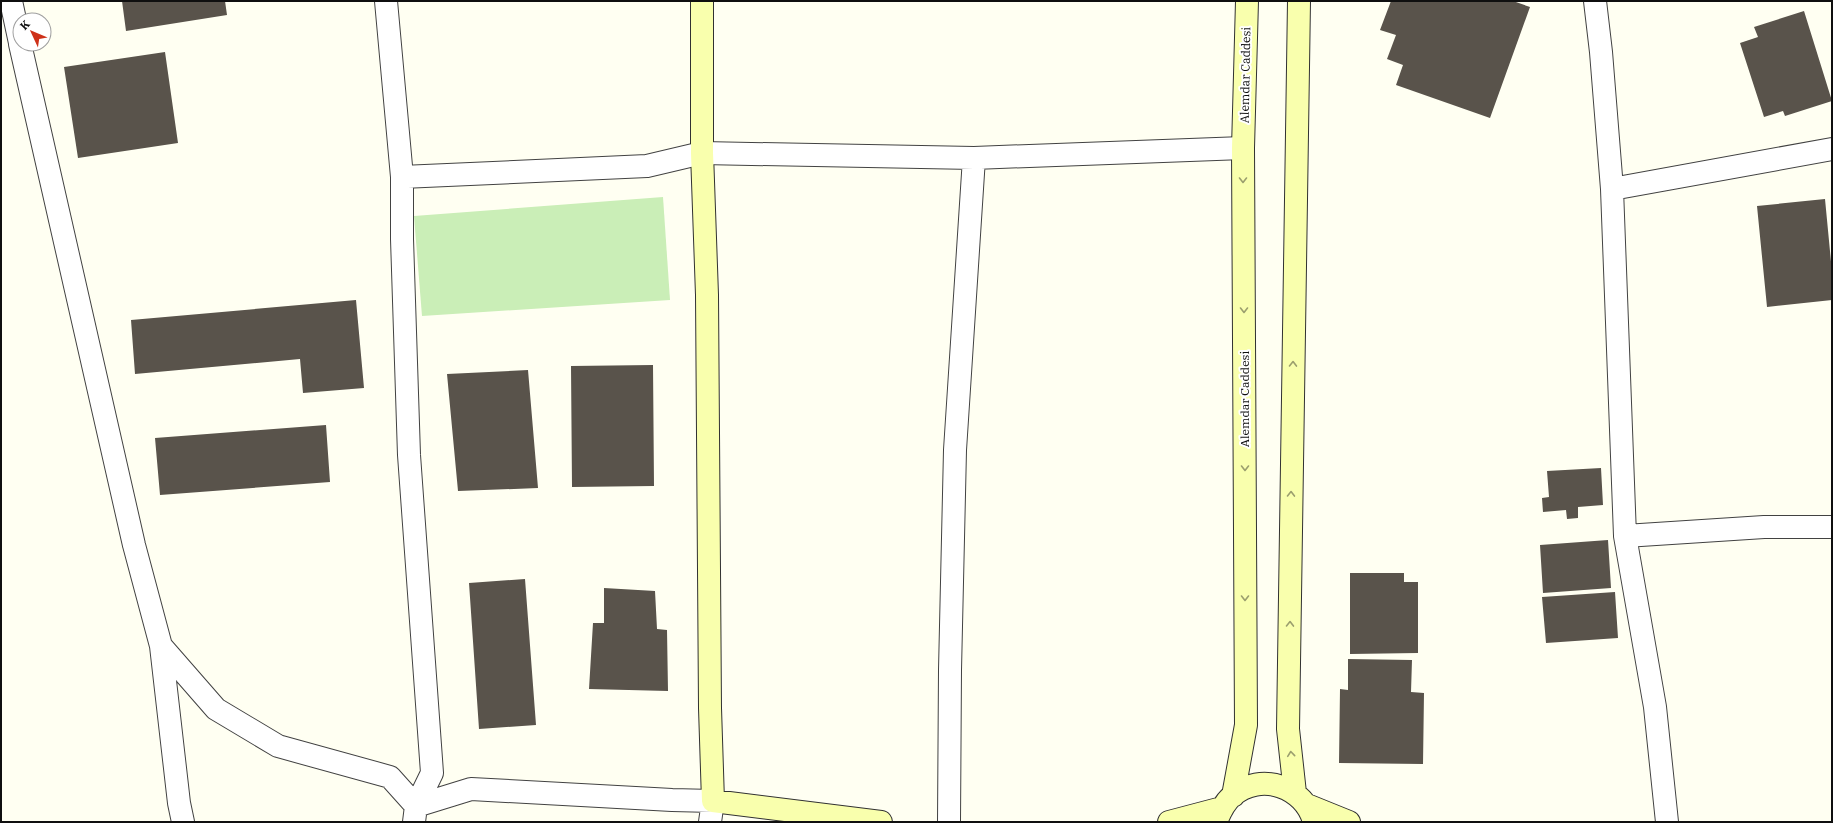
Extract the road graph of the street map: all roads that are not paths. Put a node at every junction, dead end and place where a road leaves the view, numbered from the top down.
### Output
1 (11, 1) edge
2 (386, 1) edge
3 (702, 1) edge
4 (1247, 1) edge
5 (1299, 1) edge
6 (1595, 1) edge
7 (13, 12) edge
8 (22, 52) edge
9 (1243, 148) junction
10 (1832, 149) edge
11 (702, 153) junction
12 (974, 158) junction
13 (402, 177) junction
14 (1612, 189) junction
15 (1832, 527) edge
16 (1625, 536) junction
17 (161, 646) junction
18 (713, 801) junction
19 (1306, 807) edge
20 (1223, 809) edge
21 (415, 814) edge
22 (183, 822) edge
23 (710, 822) edge
24 (881, 822) edge
25 (949, 822) edge
26 (1169, 822) edge
27 (1349, 822) edge
28 (1667, 822) edge

1 - 7 street
2 - 13 street
3 - 11 main road
4 - 9 main road, Alemdar Caddesi
19 -> 5 main road
6 - 14 street
8 - 17 street
9 - 12 street
9 -> 20 main road, Alemdar Caddesi
10 - 14 street
11 - 12 street
11 - 13 street
11 - 18 main road
12 - 25 street
13 - 21 street
14 - 16 street
15 - 16 street
16 - 28 street
17 - 21 street
17 - 22 street
18 - 21 street
18 - 23 street
18 - 24 main road
19 - 20 main road
19 - 27 main road
20 - 26 main road

